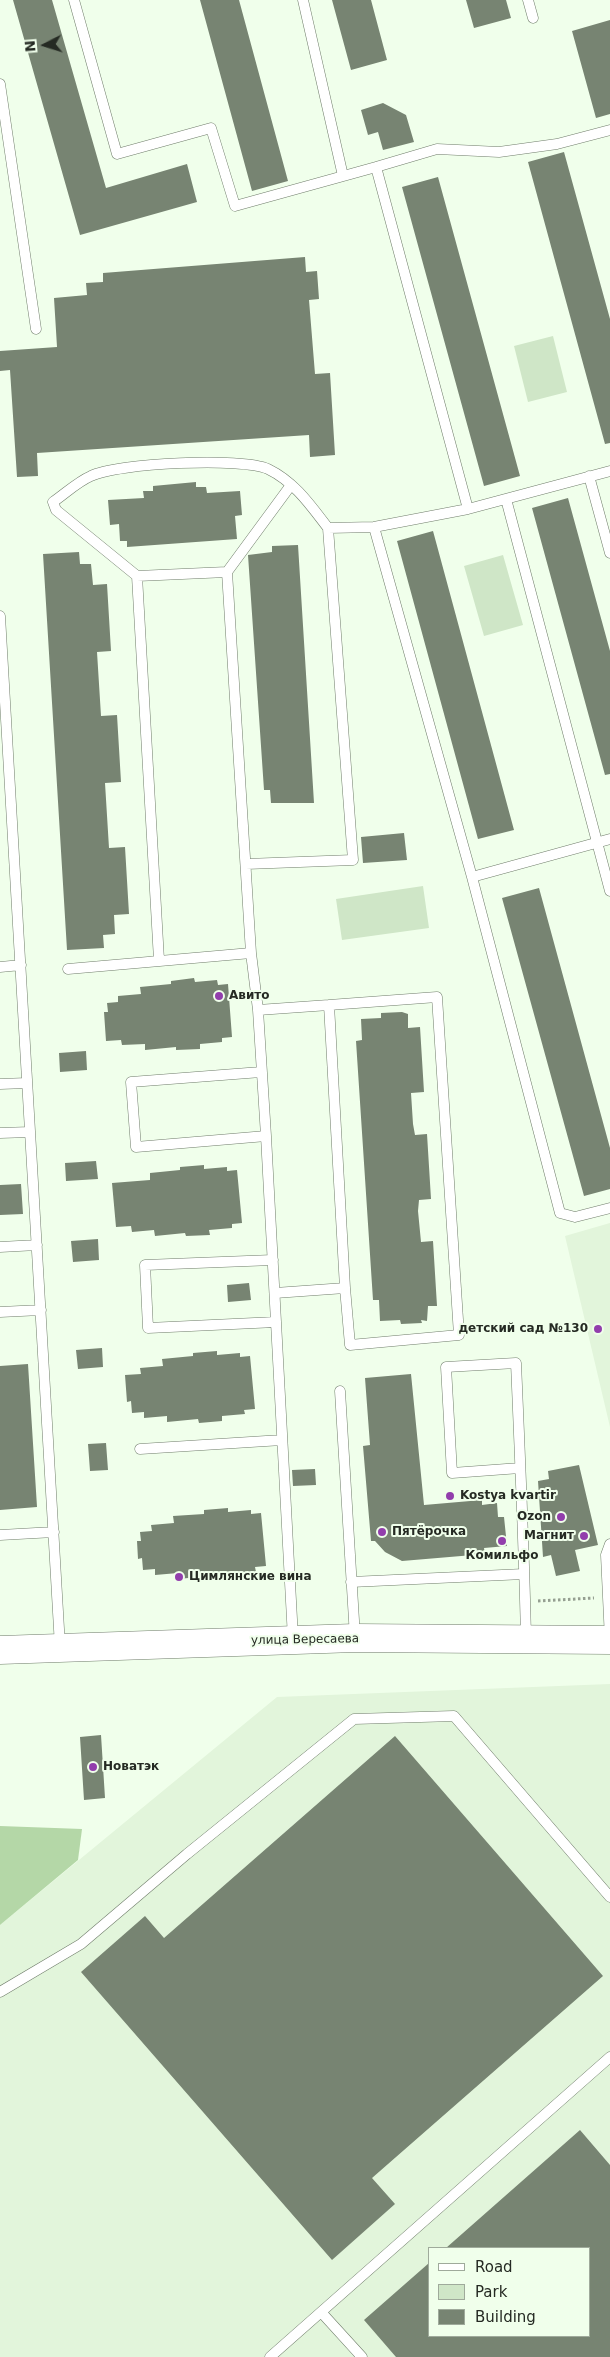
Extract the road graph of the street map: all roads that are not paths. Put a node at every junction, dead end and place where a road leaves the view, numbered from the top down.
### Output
1 (74, 0) edge
2 (303, 0) edge
3 (528, 0) edge
4 (533, 18) dead end
5 (0, 84) edge
6 (2, 102) edge
7 (610, 130) edge
8 (376, 167) junction
9 (344, 176) junction
10 (36, 329) dead end
11 (610, 471) edge
12 (590, 476) junction
13 (291, 485) junction
14 (506, 498) junction
15 (468, 509) junction
16 (374, 527) junction
17 (328, 528) junction
18 (610, 553) edge
19 (227, 572) junction
20 (137, 576) junction
21 (0, 616) edge
22 (3, 720) edge
23 (610, 840) edge
24 (597, 843) junction
25 (246, 864) junction
26 (472, 877) junction
27 (610, 891) edge
28 (251, 953) junction
29 (160, 960) junction
30 (21, 965) junction
31 (0, 967) edge
32 (68, 968) dead end
33 (329, 1005) junction
34 (258, 1010) junction
35 (261, 1072) junction
36 (27, 1082) junction
37 (0, 1084) edge
38 (30, 1132) junction
39 (0, 1133) edge
40 (266, 1136) junction
41 (610, 1208) edge
42 (37, 1245) junction
43 (0, 1248) edge
44 (273, 1260) junction
45 (346, 1288) junction
46 (274, 1293) junction
47 (41, 1310) junction
48 (0, 1312) edge
49 (276, 1322) junction
50 (340, 1391) dead end
51 (282, 1440) junction
52 (140, 1449) dead end
53 (520, 1468) junction
54 (54, 1532) junction
55 (0, 1535) edge
56 (610, 1544) edge
57 (524, 1574) junction
58 (352, 1582) junction
59 (355, 1638) junction
60 (526, 1639) junction
61 (293, 1640) junction
62 (610, 1640) edge
63 (60, 1647) junction
64 (0, 1650) edge
65 (610, 1897) edge
66 (0, 1992) edge
67 (610, 2057) edge
68 (321, 2312) junction
69 (270, 2357) edge
70 (362, 2357) edge

1 - 9 lane
2 - 9 lane
3 - 4 lane
5 - 6 lane
6 - 10 lane
7 - 8 lane
8 - 9 lane
8 - 15 lane
11 - 12 lane
12 - 14 lane
12 - 18 lane
13 - 17 lane
13 - 19 lane
13 - 20 lane
14 - 15 lane
14 - 24 lane
15 - 16 lane
16 - 17 lane
16 - 26 lane
17 - 25 lane
19 - 20 lane
19 - 25 lane
20 - 29 lane
21 - 22 lane
22 - 30 lane
23 - 24 lane
24 - 26 lane
24 - 27 lane
25 - 28 lane
26 - 41 lane
28 - 29 lane
28 - 34 lane
29 - 32 lane
30 - 31 lane
30 - 36 lane
33 - 34 lane
33 - 45 lane
33 - 45 lane
34 - 35 lane
35 - 40 lane
35 - 40 lane
36 - 37 lane
36 - 38 lane
38 - 39 lane
38 - 42 lane
40 - 44 lane
42 - 43 lane
42 - 47 lane
44 - 46 lane
44 - 49 lane
45 - 46 lane
46 - 49 lane
47 - 48 lane
47 - 54 lane
49 - 51 lane
50 - 58 lane
51 - 52 lane
51 - 61 lane
53 - 53 lane
53 - 57 lane
54 - 55 lane
54 - 63 lane
56 - 62 lane
57 - 58 lane
57 - 60 lane
58 - 59 lane
59 - 60 main road, улица Вересаева
59 - 61 main road, улица Вересаева
60 - 62 main road, улица Вересаева
61 - 63 main road, улица Вересаева
63 - 64 main road, улица Вересаева
65 - 66 lane
67 - 68 lane
68 - 69 lane
68 - 70 lane

